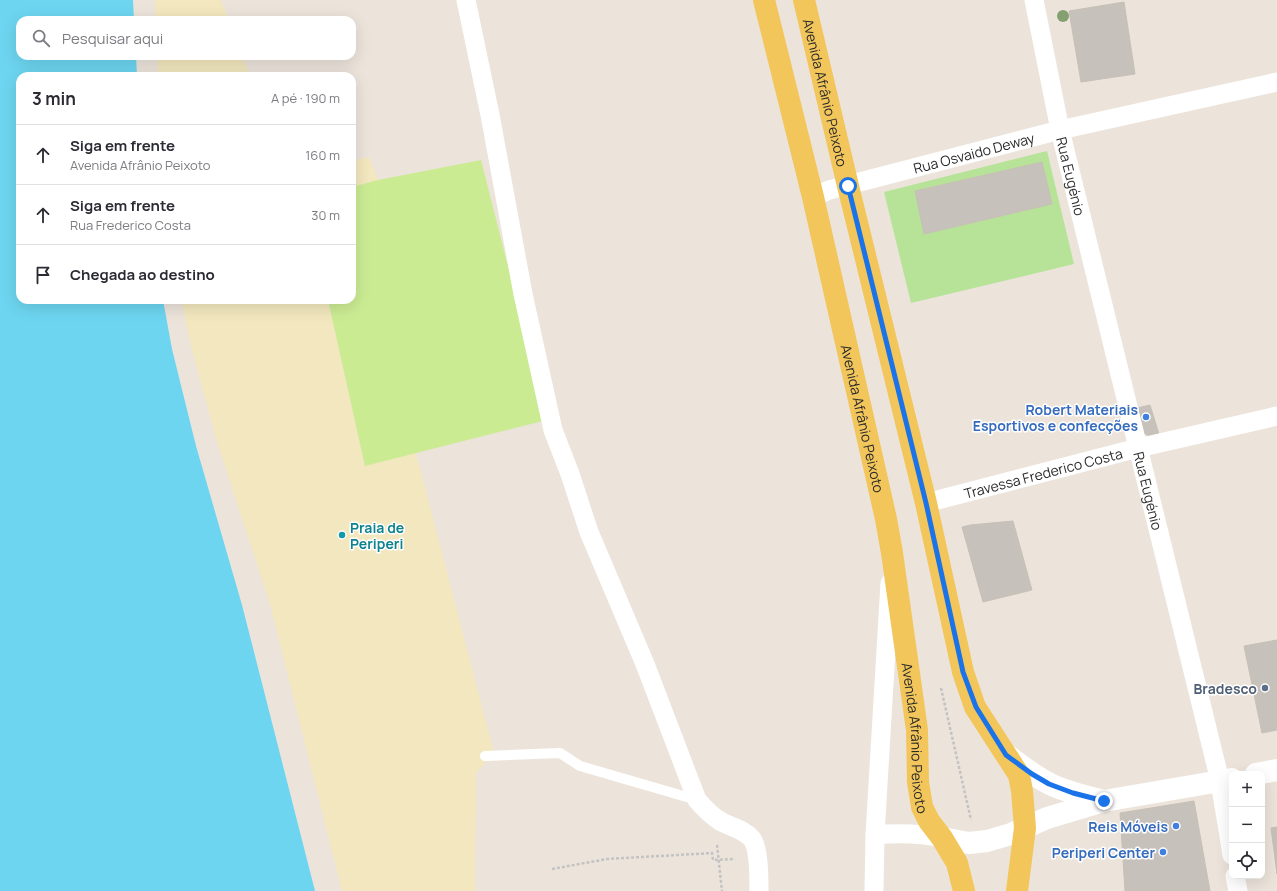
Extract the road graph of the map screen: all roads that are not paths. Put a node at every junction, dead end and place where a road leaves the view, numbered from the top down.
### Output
1 (466, 0) edge
2 (764, 0) edge
3 (804, 0) edge
4 (1034, 0) edge
5 (1277, 82) edge
6 (1060, 130) junction
7 (848, 186) junction
8 (813, 198) junction
9 (1277, 416) edge
10 (1138, 448) junction
11 (926, 503) junction
12 (892, 553) junction
13 (1006, 755) junction
14 (485, 756) dead end
15 (1277, 770) edge
16 (1265, 772) edge
17 (1226, 780) edge
18 (697, 800) junction
19 (1104, 801) junction
20 (1025, 828) junction
21 (875, 835) junction
22 (942, 838) junction
23 (1231, 843) edge
24 (1236, 879) edge
25 (759, 891) edge
26 (874, 891) edge
27 (964, 891) edge
28 (1017, 891) edge
29 (1238, 891) edge

1 - 18 street
2 - 8 main road, Avenida Afrânio Peixoto
3 - 7 main road, Avenida Afrânio Peixoto
4 - 6 street, Rua Eugénio
5 - 6 street, Rua Osvaido Deway
6 - 7 street, Rua Osvaido Deway
6 - 10 street, Rua Eugénio
7 - 8 street, Rua Osvaido Deway
7 - 11 main road, Avenida Afrânio Peixoto
8 - 12 main road, Avenida Afrânio Peixoto
9 - 10 street, Travessa Frederico Costa
10 - 11 street, Travessa Frederico Costa
10 - 17 street, Rua Eugénio
11 - 13 main road, Avenida Afrânio Peixoto
12 - 21 street
12 - 22 main road, Avenida Afrânio Peixoto
13 - 19 main road
13 - 20 main road, Avenida Afrânio Peixoto
14 - 18 lane
15 - 16 main road
17 - 19 main road
17 - 23 street, Rua Eugénio
18 - 25 street
19 - 20 main road
20 - 22 main road, Avenida Afrânio Peixoto
20 - 28 main road, Avenida Afrânio Peixoto
21 - 22 street, Avenida Afrânio Peixoto
21 - 26 street
22 - 27 main road, Avenida Afrânio Peixoto
24 - 29 street

